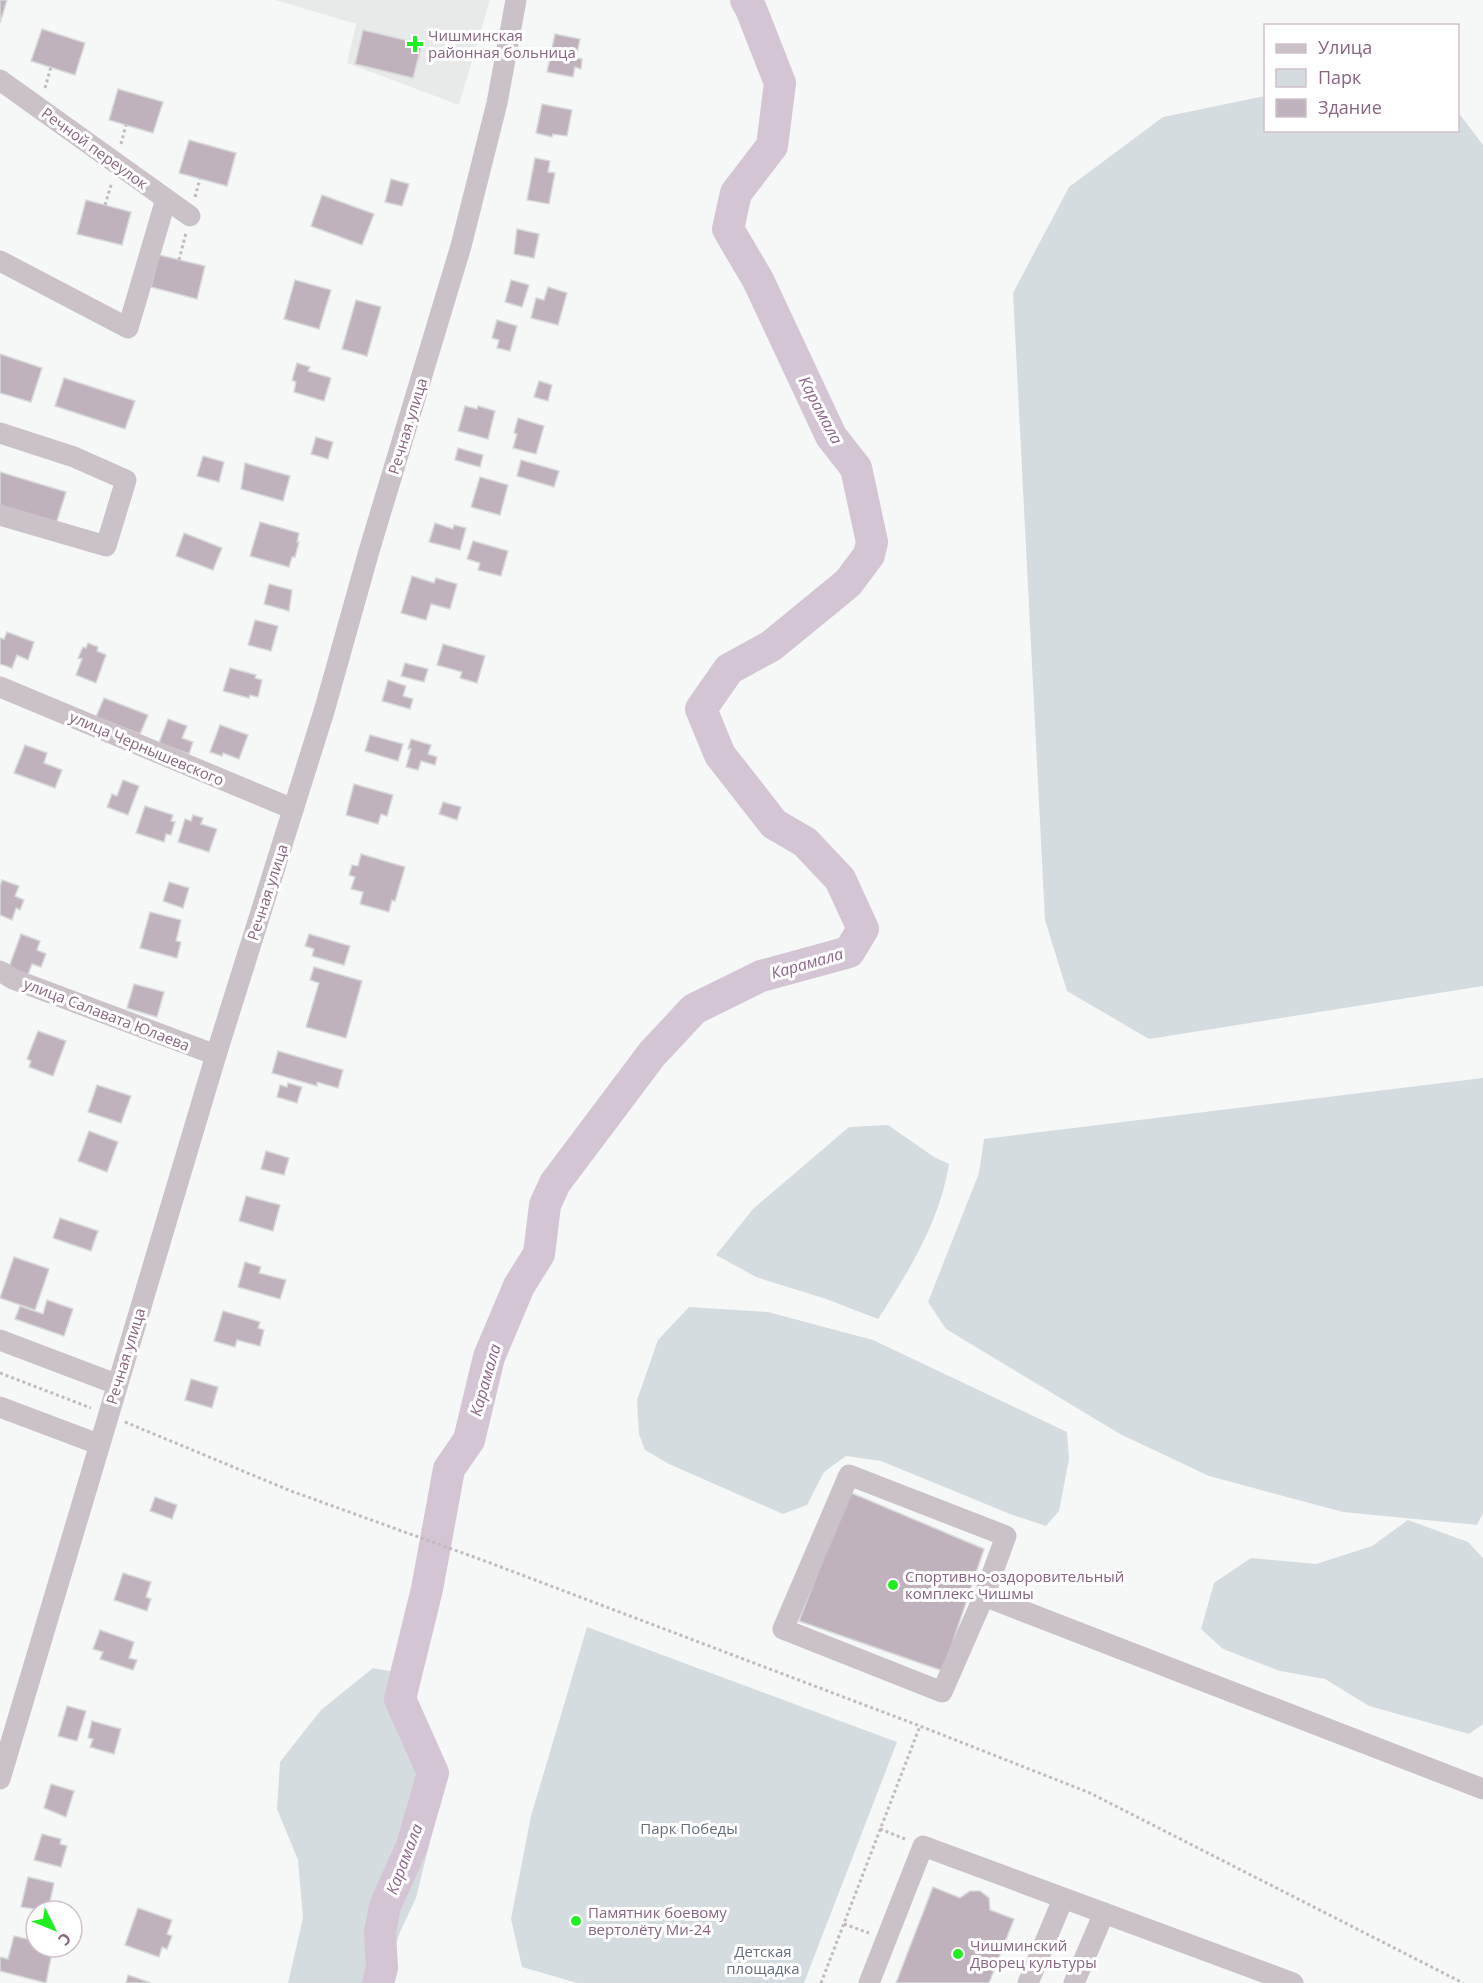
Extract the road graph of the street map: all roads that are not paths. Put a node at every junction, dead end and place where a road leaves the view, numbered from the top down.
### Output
1 (516, 0) edge
2 (0, 80) edge
3 (166, 199) junction
4 (190, 216) dead end
5 (0, 261) edge
6 (0, 433) edge
7 (0, 515) edge
8 (0, 687) edge
9 (293, 809) junction
10 (0, 971) edge
11 (216, 1055) junction
12 (0, 1340) edge
13 (116, 1384) junction
14 (0, 1407) edge
15 (98, 1444) junction
16 (984, 1596) junction
17 (0, 1779) edge
18 (1483, 1789) edge
19 (1063, 1899) junction
20 (1104, 1913) junction
21 (869, 1983) edge
22 (1028, 1983) edge
23 (1074, 1983) edge
24 (1293, 1983) edge

1 - 9 street, Речная улица
2 - 3 street, Речной переулок
3 - 4 street, Речной переулок
3 - 5 street
6 - 7 street
8 - 9 street, улица Чернышевского
9 - 11 street, Речная улица
10 - 11 street, улица Салавата Юлаева
11 - 13 street, Речная улица
12 - 13 street
13 - 15 street, Речная улица
14 - 15 street
15 - 17 street, Речная улица
16 - 16 street
16 - 18 street
19 - 20 street
19 - 21 street
19 - 22 street
20 - 23 street
20 - 24 street

